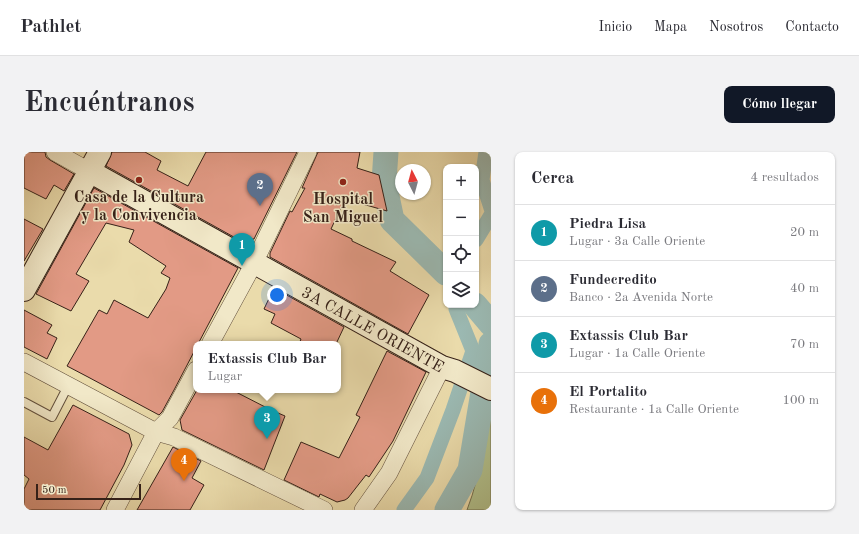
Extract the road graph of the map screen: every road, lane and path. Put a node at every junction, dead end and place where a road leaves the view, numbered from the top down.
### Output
1 (55, 152) edge
2 (100, 152) edge
3 (308, 152) edge
4 (89, 172) junction
5 (254, 263) junction
6 (24, 290) edge
7 (212, 341) edge
8 (24, 362) edge
9 (448, 369) junction
10 (193, 376) edge
11 (68, 386) junction
12 (491, 389) edge
13 (24, 402) edge
14 (156, 432) junction
15 (115, 510) edge
16 (324, 510) edge
17 (363, 510) edge

1 - 4 street
2 - 4 main road
3 - 5 street
4 - 5 main road, 3A CALLE ORIENTE
4 - 6 main road
5 - 7 street
5 - 9 main road, 3A CALLE ORIENTE
8 - 11 street
9 - 12 main road, 3A CALLE ORIENTE
9 - 17 street
10 - 14 street
11 - 13 lane
11 - 14 street
14 - 15 street
14 - 16 street

